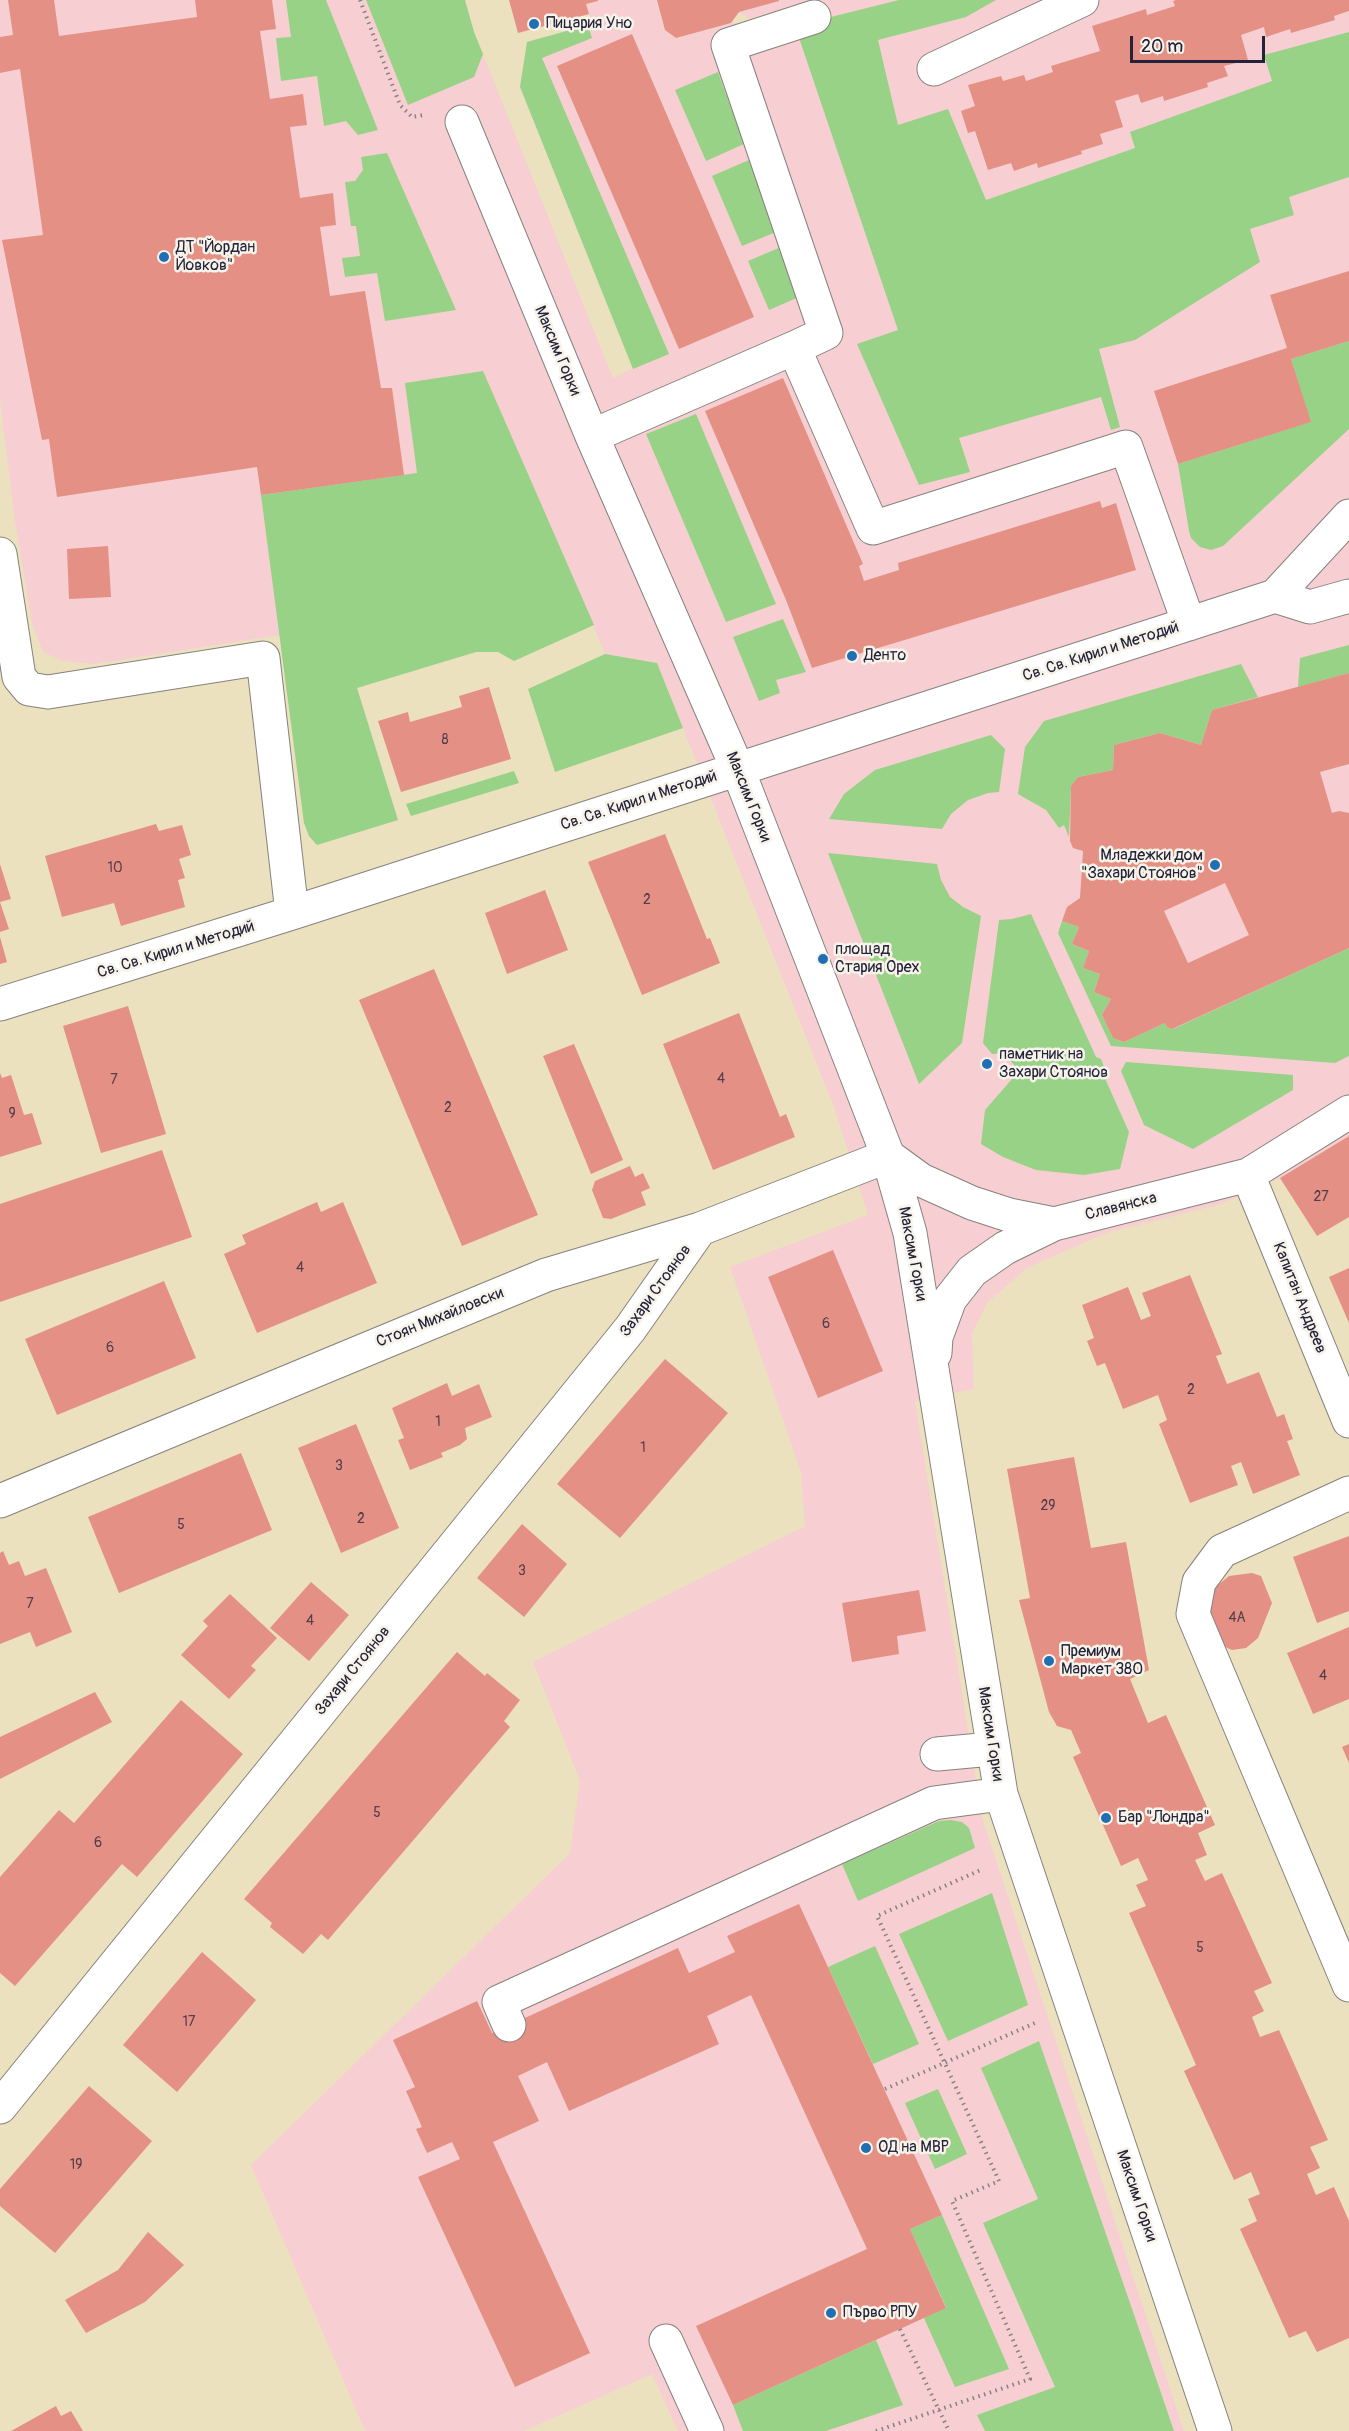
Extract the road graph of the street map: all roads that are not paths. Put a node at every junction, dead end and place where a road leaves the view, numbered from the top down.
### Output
1 (1082, 0) edge
2 (814, 17) dead end
3 (934, 69) dead end
4 (462, 122) road end
5 (794, 348) junction
6 (592, 436) junction
7 (1349, 516) edge
8 (0, 554) edge
9 (1275, 596) junction
10 (1349, 596) edge
11 (1189, 624) junction
12 (738, 770) junction
13 (292, 914) junction
14 (0, 1004) edge
15 (1349, 1112) edge
16 (888, 1156) junction
17 (1248, 1175) junction
18 (1054, 1224) junction
19 (700, 1229) junction
20 (934, 1378) junction
21 (1349, 1421) edge
22 (1349, 1493) edge
23 (0, 1501) edge
24 (992, 1749) junction
25 (937, 1754) dead end
26 (1000, 1794) junction
27 (1349, 1985) edge
28 (509, 2025) dead end
29 (0, 2107) edge
30 (666, 2342) dead end
31 (707, 2431) edge
32 (1215, 2431) edge

1 - 3 street
2 - 5 street
4 - 6 street, Максим Горки
5 - 6 street
5 - 11 street
6 - 12 street, Максим Горки
7 - 9 street, Св. Св. Кирил и Методий
8 - 13 street
9 - 10 street
9 - 11 street, Св. Св. Кирил и Методий
11 - 12 street, Св. Св. Кирил и Методий
12 - 13 street, Св. Св. Кирил и Методий
12 - 16 street, Максим Горки
13 - 14 street, Св. Св. Кирил и Методий
15 - 17 street, Славянска
16 - 18 street, Славянска
16 - 19 street, Стоян Михайловски
16 - 20 street, Максим Горки
17 - 18 street, Славянска
17 - 21 street, Капитан Андреев
18 - 20 street
19 - 23 street, Стоян Михайловски
19 - 29 street, Захари Стоянов
20 - 24 street, Максим Горки
22 - 27 street
24 - 25 street
24 - 26 street, Максим Горки
26 - 28 street
26 - 32 street, Максим Горки
30 - 31 street

